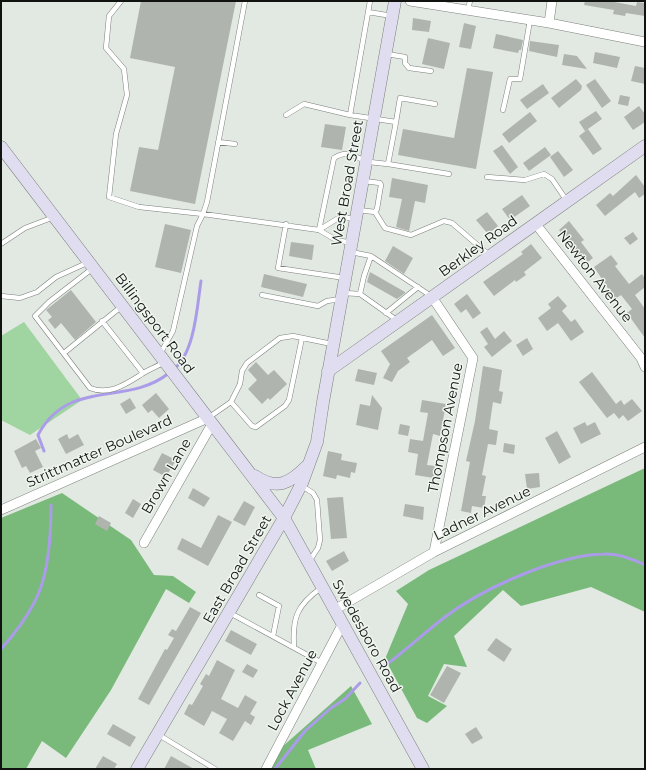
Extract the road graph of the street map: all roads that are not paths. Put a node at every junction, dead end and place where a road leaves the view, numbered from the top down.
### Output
1 (121, 1) edge
2 (245, 1) edge
3 (370, 1) edge
4 (395, 1) edge
5 (410, 1) edge
6 (552, 1) edge
7 (469, 6) edge
8 (368, 12) junction
9 (392, 16) junction
10 (530, 20) junction
11 (548, 23) junction
12 (645, 42) edge
13 (386, 54) junction
14 (431, 71) dead end
15 (435, 104) dead end
16 (503, 110) dead end
17 (286, 115) dead end
18 (350, 115) junction
19 (374, 118) junction
20 (396, 122) junction
21 (218, 142) junction
22 (235, 144) dead end
23 (1, 147) edge
24 (643, 151) edge
25 (367, 161) junction
26 (388, 164) junction
27 (449, 174) dead end
28 (488, 177) dead end
29 (363, 181) junction
30 (567, 201) junction
31 (375, 212) junction
32 (203, 214) junction
33 (357, 215) junction
34 (56, 217) junction
35 (286, 224) junction
36 (535, 224) junction
37 (319, 230) junction
38 (1, 244) edge
39 (351, 247) junction
40 (371, 256) junction
41 (490, 256) junction
42 (92, 264) junction
43 (345, 278) junction
44 (418, 286) junction
45 (360, 294) junction
46 (262, 295) dead end
47 (1, 296) edge
48 (342, 296) junction
49 (432, 298) junction
50 (123, 305) junction
51 (386, 313) junction
52 (102, 321) junction
53 (398, 321) junction
54 (302, 338) junction
55 (333, 345) junction
56 (64, 353) junction
57 (165, 360) junction
58 (645, 367) edge
59 (328, 371) junction
60 (143, 373) junction
61 (231, 402) junction
62 (210, 421) junction
63 (645, 447) edge
64 (310, 462) junction
65 (253, 475) junction
66 (300, 485) junction
67 (1, 510) edge
68 (284, 518) junction
69 (144, 543) dead end
70 (434, 552) junction
71 (309, 562) junction
72 (323, 587) junction
73 (259, 595) dead end
74 (336, 610) junction
75 (229, 612) junction
76 (343, 623) junction
77 (273, 636) junction
78 (294, 647) junction
79 (322, 663) junction
80 (157, 734) junction
81 (136, 769) edge
82 (215, 769) edge
83 (266, 769) edge
84 (423, 769) edge

1 - 32 lane
2 - 21 lane
3 - 8 lane
4 - 9 main road, West Broad Street
5 - 7 street
6 - 11 street
7 - 10 street
8 - 9 lane
8 - 18 lane
9 - 13 main road, West Broad Street
10 - 11 street
10 - 16 lane
11 - 12 street
13 - 14 lane
13 - 19 main road, West Broad Street
15 - 20 lane
17 - 18 lane
18 - 19 lane
19 - 20 lane
19 - 25 main road, West Broad Street
20 - 26 lane
21 - 22 lane
21 - 32 lane
23 - 34 main road, Billingsport Road
24 - 30 main road, Berkley Road
25 - 26 lane
25 - 29 main road, West Broad Street
25 - 37 lane
26 - 27 lane
28 - 30 lane
29 - 31 lane
29 - 33 main road, West Broad Street
30 - 36 main road, Berkley Road
31 - 33 lane
31 - 41 lane
32 - 35 lane
32 - 57 lane
33 - 37 lane
33 - 39 main road, West Broad Street
34 - 38 lane
34 - 42 main road, Billingsport Road
35 - 37 lane
35 - 43 lane
36 - 41 main road, Berkley Road
36 - 58 street, Newton Avenue
37 - 39 lane
39 - 40 lane
39 - 43 main road, West Broad Street
40 - 44 lane
40 - 45 lane
41 - 49 main road, Berkley Road
42 - 47 lane
42 - 50 main road, Billingsport Road
42 - 56 lane
43 - 48 main road, West Broad Street
44 - 49 lane
44 - 51 lane
45 - 48 lane
45 - 51 lane
46 - 48 lane
48 - 55 main road, West Broad Street
49 - 53 main road, Berkley Road
49 - 70 street, Thompson Avenue
50 - 52 lane
50 - 57 main road, Billingsport Road
51 - 53 lane
52 - 56 lane
52 - 60 lane
53 - 59 main road, Berkley Road
54 - 55 lane
54 - 61 lane
54 - 61 lane
55 - 59 main road, West Broad Street
56 - 60 lane
57 - 60 lane
57 - 62 main road, Billingsport Road
59 - 64 main road, East Broad Street
61 - 62 lane
62 - 65 main road, Billingsport Road
62 - 67 street, Strittmatter Boulevard
62 - 69 street, Brown Lane
63 - 70 street, Ladner Avenue
64 - 65 main road
64 - 66 main road, East Broad Street
65 - 68 main road, Billingsport Road
66 - 68 main road, East Broad Street
66 - 71 lane
68 - 71 main road, Swedesboro Road
68 - 75 main road, East Broad Street
70 - 74 street, Ladner Avenue
71 - 72 main road, Swedesboro Road
72 - 74 main road, Swedesboro Road
72 - 78 lane
73 - 77 lane
74 - 76 main road, Swedesboro Road
75 - 77 lane
75 - 80 main road, East Broad Street
76 - 79 street, Lock Avenue
76 - 84 main road, Swedesboro Road
77 - 78 lane
78 - 79 lane
79 - 83 street, Lock Avenue
80 - 81 main road, East Broad Street
80 - 82 lane

